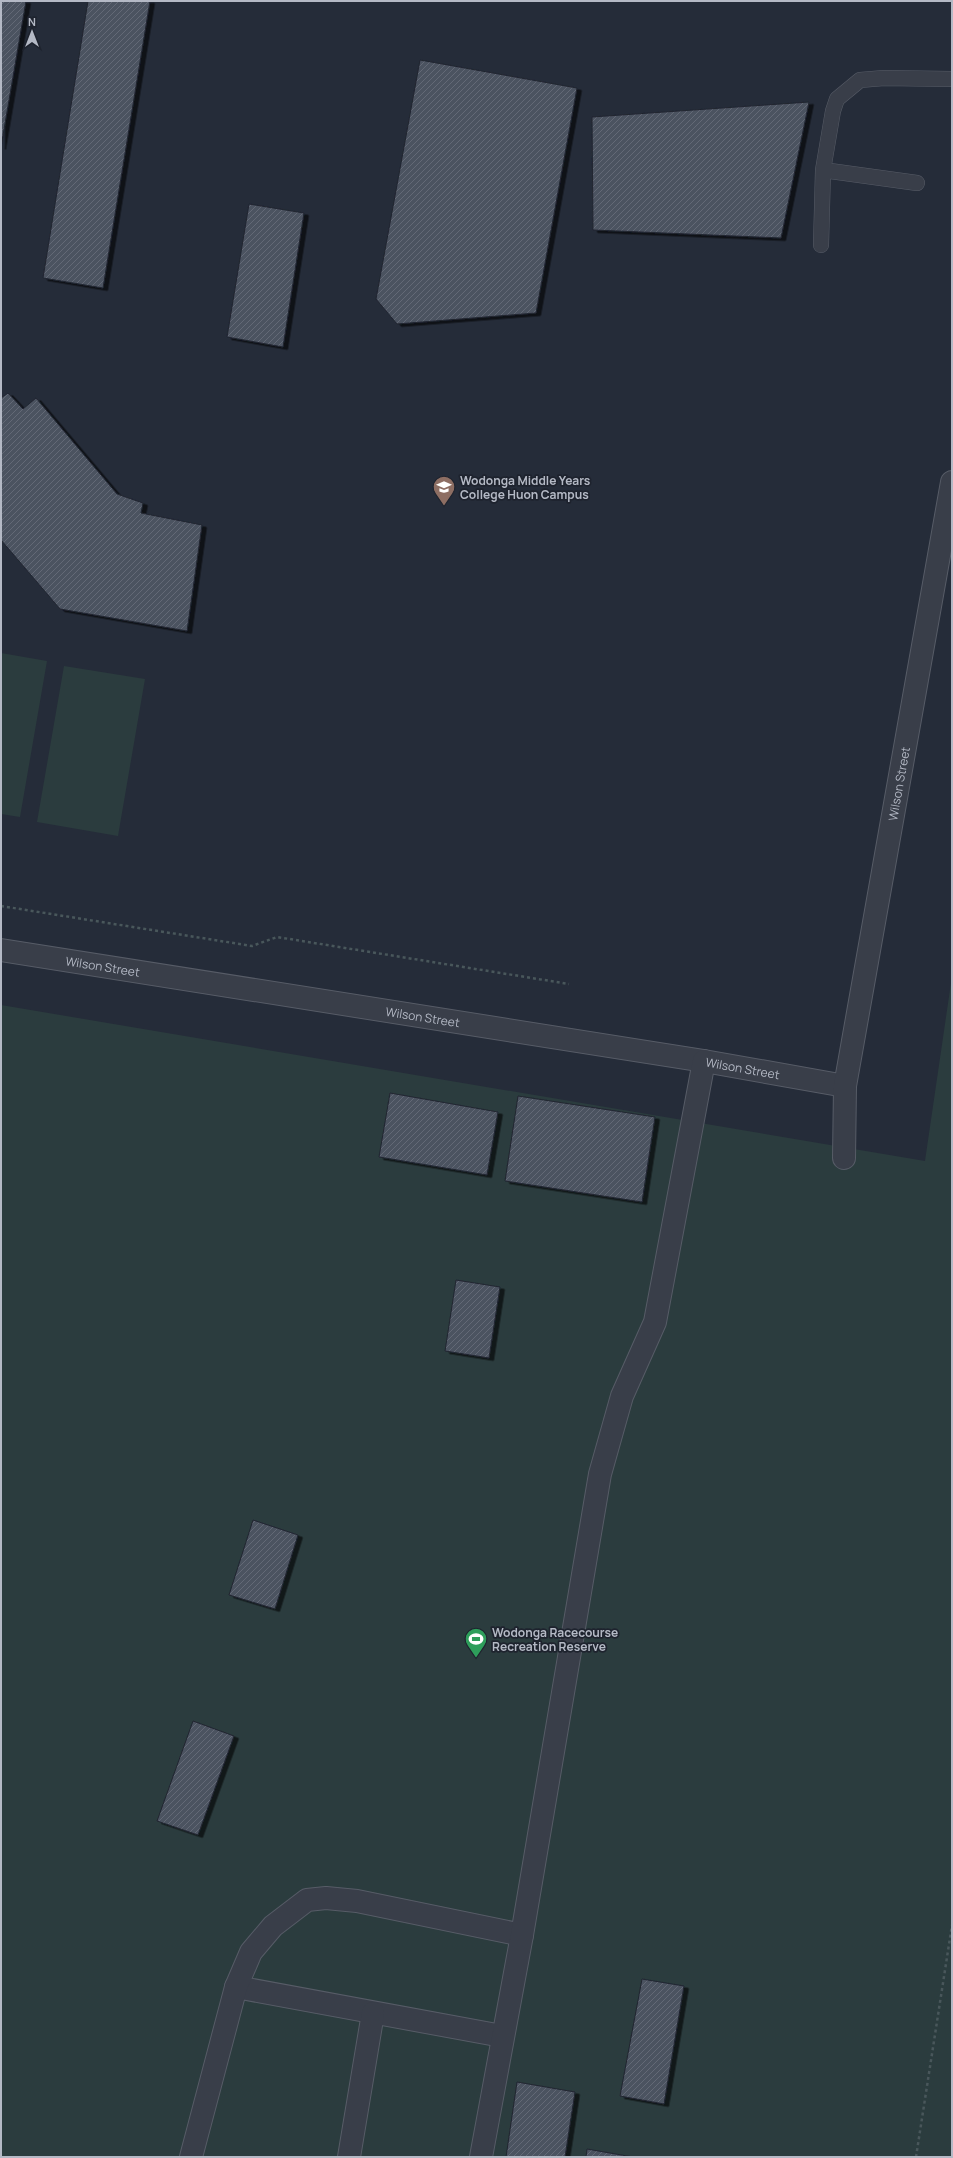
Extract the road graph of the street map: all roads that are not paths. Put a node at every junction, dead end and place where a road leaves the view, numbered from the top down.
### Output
1 (952, 79) edge
2 (823, 170) junction
3 (917, 182) dead end
4 (821, 245) dead end
5 (952, 482) edge
6 (1, 950) edge
7 (704, 1061) junction
8 (845, 1086) junction
9 (844, 1158) dead end
10 (522, 1935) junction
11 (236, 1987) junction
12 (373, 2013) junction
13 (502, 2036) junction
14 (191, 2157) edge
15 (349, 2157) edge
16 (481, 2157) edge

1 - 2 lane
2 - 3 lane
2 - 4 lane
5 - 8 street, Wilson Street
6 - 7 street, Wilson Street
7 - 8 street, Wilson Street
7 - 10 street
8 - 9 street, Wilson Street
10 - 11 street
10 - 13 street
11 - 12 street
11 - 14 street
12 - 13 street
12 - 15 street
13 - 16 street

